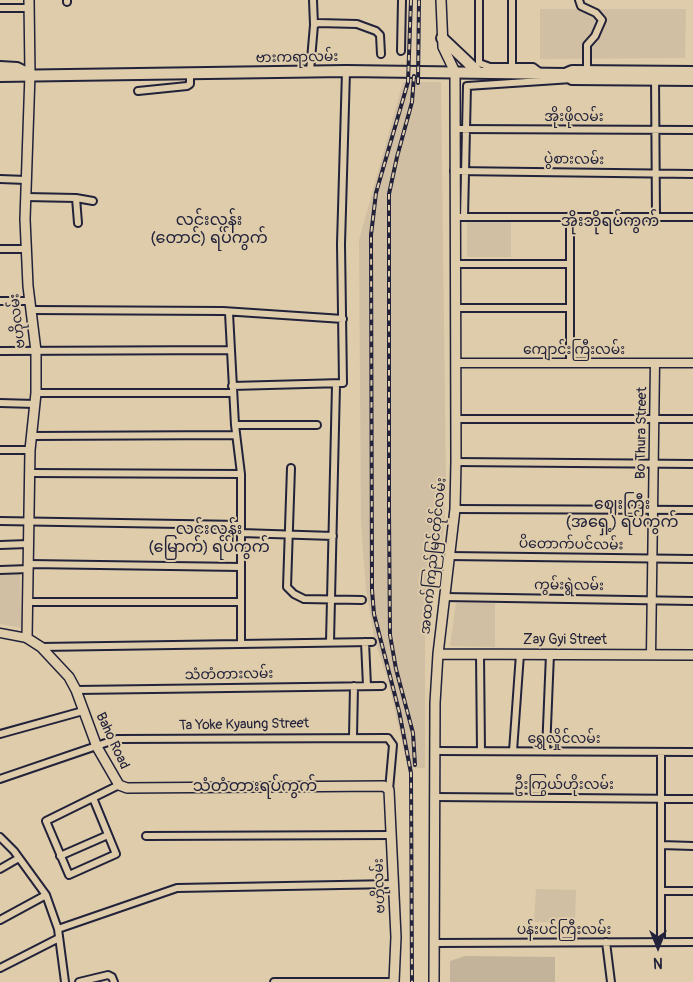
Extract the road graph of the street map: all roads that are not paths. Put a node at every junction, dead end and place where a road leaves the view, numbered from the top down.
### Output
1 (313, 0) edge
2 (402, 0) edge
3 (441, 0) edge
4 (479, 0) edge
5 (512, 0) edge
6 (579, 0) edge
7 (29, 4) edge
8 (0, 8) edge
9 (314, 25) junction
10 (442, 38) junction
11 (401, 51) dead end
12 (381, 54) dead end
13 (0, 67) edge
14 (512, 67) junction
15 (479, 68) junction
16 (310, 71) junction
17 (346, 71) junction
18 (587, 71) junction
19 (190, 72) junction
20 (455, 72) junction
21 (693, 72) edge
22 (541, 73) junction
23 (30, 74) junction
24 (0, 76) edge
25 (568, 76) junction
26 (655, 76) junction
27 (693, 80) edge
28 (138, 91) dead end
29 (455, 129) junction
30 (465, 129) junction
31 (656, 129) junction
32 (693, 130) edge
33 (454, 171) junction
34 (464, 171) junction
35 (655, 174) junction
36 (693, 174) edge
37 (0, 179) edge
38 (26, 180) junction
39 (26, 197) junction
40 (76, 198) junction
41 (93, 201) dead end
42 (570, 216) junction
43 (656, 216) junction
44 (460, 217) junction
45 (693, 217) edge
46 (78, 222) dead end
47 (27, 248) junction
48 (0, 249) edge
49 (456, 264) junction
50 (570, 264) junction
51 (0, 301) edge
52 (31, 305) junction
53 (456, 308) junction
54 (570, 308) junction
55 (229, 313) junction
56 (344, 319) junction
57 (231, 350) junction
58 (0, 351) edge
59 (36, 351) junction
60 (570, 362) junction
61 (655, 362) junction
62 (456, 363) junction
63 (693, 363) edge
64 (340, 384) junction
65 (232, 389) junction
66 (36, 393) junction
67 (0, 403) edge
68 (35, 404) junction
69 (654, 418) junction
70 (456, 419) junction
71 (693, 419) edge
72 (234, 425) junction
73 (316, 425) dead end
74 (236, 435) junction
75 (32, 436) junction
76 (0, 450) edge
77 (30, 450) junction
78 (456, 462) junction
79 (654, 463) junction
80 (693, 464) edge
81 (291, 468) dead end
82 (30, 473) junction
83 (241, 474) junction
84 (455, 509) junction
85 (653, 510) junction
86 (693, 510) edge
87 (0, 521) edge
88 (29, 523) junction
89 (241, 525) junction
90 (241, 533) junction
91 (289, 535) junction
92 (333, 536) junction
93 (28, 544) junction
94 (0, 545) edge
95 (449, 556) junction
96 (652, 559) junction
97 (693, 559) edge
98 (29, 567) junction
99 (241, 567) junction
100 (0, 570) edge
101 (444, 598) junction
102 (330, 600) junction
103 (362, 600) dead end
104 (652, 600) junction
105 (693, 601) edge
106 (28, 602) junction
107 (241, 602) junction
108 (0, 633) edge
109 (27, 638) junction
110 (330, 642) junction
111 (241, 643) junction
112 (41, 647) junction
113 (438, 654) junction
114 (480, 654) junction
115 (520, 654) junction
116 (550, 654) junction
117 (651, 654) junction
118 (693, 655) edge
119 (354, 686) junction
120 (366, 686) junction
121 (382, 686) dead end
122 (76, 690) junction
123 (83, 711) junction
124 (0, 734) edge
125 (353, 737) junction
126 (97, 747) junction
127 (435, 751) junction
128 (482, 751) junction
129 (513, 751) junction
130 (546, 752) junction
131 (661, 752) junction
132 (693, 752) edge
133 (0, 779) edge
134 (119, 786) junction
135 (389, 790) junction
136 (434, 797) junction
137 (93, 798) junction
138 (661, 798) junction
139 (693, 799) edge
140 (108, 835) junction
141 (392, 835) junction
142 (146, 836) dead end
143 (0, 837) edge
144 (661, 845) junction
145 (693, 846) edge
146 (60, 856) junction
147 (19, 858) junction
148 (0, 869) edge
149 (394, 884) junction
150 (661, 891) junction
151 (693, 891) edge
152 (46, 895) junction
153 (0, 920) edge
154 (58, 929) junction
155 (59, 938) junction
156 (661, 941) junction
157 (606, 942) junction
158 (693, 942) edge
159 (434, 943) junction
160 (0, 968) edge
161 (274, 981) edge
162 (65, 982) edge
163 (79, 982) edge
164 (114, 982) edge
165 (394, 982) edge
166 (434, 982) edge
167 (611, 982) edge

1 - 9 street
2 - 11 street
3 - 10 main road
4 - 15 street
5 - 14 street
6 - 18 street
7 - 8 street
7 - 23 main road, ဗဟိုလမ်း
9 - 12 street
9 - 16 street
10 - 15 main road
10 - 20 main road
13 - 23 main road, ဗားကရာလမ်း
14 - 15 street
14 - 22 street
15 - 20 main road, ဗားကရာလမ်း
15 - 22 main road, ဗားကရာလမ်း
16 - 17 main road, ဗားကရာလမ်း
16 - 19 main road, ဗားကရာလမ်း
17 - 20 main road, ဗားကရာလမ်း
17 - 56 street
18 - 25 main road, ဗားကရာလမ်း
18 - 26 main road, ဗားကရာလမ်း
19 - 23 main road, ဗားကရာလမ်း
19 - 28 street
20 - 29 main road, အထက်ကြည်မြင်တိုင်လမ်း
21 - 26 main road, ဗားကရာလမ်း
22 - 25 main road, ဗားကရာလမ်း
23 - 24 main road, ဗားကရာလမ်း
23 - 38 main road, ဗဟိုလမ်း
25 - 26 main road, ဗားကရာလမ်း
25 - 30 street
26 - 27 main road, ဗားကရာလမ်း
26 - 31 street
29 - 30 street, အိုးဖိုလမ်း
29 - 33 main road, အထက်ကြည်မြင်တိုင်လမ်း
30 - 31 street, အိုးဖိုလမ်း
30 - 34 street
31 - 32 street, အိုးဖိုလမ်း
31 - 35 street
33 - 34 street, ပွဲစားလမ်း
33 - 44 main road, အထက်ကြည်မြင်တိုင်လမ်း
34 - 35 street, ပွဲစားလမ်း
34 - 44 street
35 - 36 street, ပွဲစားလမ်း
35 - 43 street
37 - 38 street
38 - 39 main road, ဗဟိုလမ်း
39 - 40 street
39 - 47 main road, ဗဟိုလမ်း
40 - 41 street
40 - 46 street
42 - 43 street
42 - 44 street
42 - 50 street
43 - 45 street
44 - 49 main road, အထက်ကြည်မြင်တိုင်လမ်း
47 - 48 street
47 - 52 main road, ဗဟိုလမ်း
49 - 50 street
49 - 53 main road, အထက်ကြည်မြင်တိုင်လမ်း
50 - 54 street
51 - 52 street
52 - 55 street
52 - 59 main road, ဗဟိုလမ်း
53 - 54 street
53 - 62 main road, အထက်ကြည်မြင်တိုင်လမ်း
54 - 60 street
55 - 56 street
55 - 57 street
56 - 64 street
57 - 59 street
57 - 65 street
58 - 59 street
59 - 66 main road, ဗဟိုလမ်း
60 - 61 street, ကျောင်းကြီးလမ်း
60 - 62 street, ကျောင်းကြီးလမ်း
61 - 63 street, ကျောင်းကြီးလမ်း
61 - 69 street, Bo Thura Street
62 - 70 main road, အထက်ကြည်မြင်တိုင်လမ်း
64 - 65 street
64 - 92 street
65 - 66 street
65 - 72 street
66 - 68 main road, ဗဟိုလမ်း
67 - 68 street
68 - 75 main road, ဗဟိုလမ်း
69 - 70 street
69 - 71 street
69 - 79 street, Bo Thura Street
70 - 78 main road, အထက်ကြည်မြင်တိုင်လမ်း
72 - 73 street
72 - 74 street
74 - 75 street
74 - 83 street
75 - 77 main road, ဗဟိုလမ်း
76 - 77 street
77 - 82 main road, ဗဟိုလမ်း
78 - 79 street
78 - 84 main road, အထက်ကြည်မြင်တိုင်လမ်း
79 - 80 street
79 - 85 street, Bo Thura Street
81 - 91 street
82 - 83 street
82 - 88 main road, ဗဟိုလမ်း
83 - 89 street
84 - 85 street
84 - 95 main road, အထက်ကြည်မြင်တိုင်လမ်း
85 - 86 street
85 - 96 street, Bo Thura Street
87 - 88 street
88 - 89 street
88 - 93 main road, ဗဟိုလမ်း
89 - 90 street
90 - 91 street
90 - 99 street
91 - 92 street
91 - 102 street
92 - 102 street
93 - 94 street
93 - 98 main road, ဗဟိုလမ်း
95 - 96 street, ပိတောက်ပင်လမ်း
95 - 101 main road, အထက်ကြည်မြင်တိုင်လမ်း
96 - 97 street, ပိတောက်ပင်လမ်း
96 - 104 street, Bo Thura Street
98 - 99 street
98 - 100 street
98 - 106 main road, ဗဟိုလမ်း
99 - 107 street
101 - 104 street, ကွမ်းရွဲလမ်း
101 - 113 main road, အထက်ကြည်မြင်တိုင်လမ်း
102 - 103 street
102 - 110 street
104 - 105 street, ကွမ်းရွဲလမ်း
104 - 117 street, Bo Thura Street
106 - 107 street
106 - 109 main road, ဗဟိုလမ်း
107 - 111 street
108 - 109 street
109 - 112 main road, Baho Road
110 - 111 street
110 - 120 street
111 - 112 street
112 - 122 main road, Baho Road
113 - 114 main road, Zay Gyi Street
113 - 127 main road, အထက်ကြည်မြင်တိုင်လမ်း
114 - 115 main road, Zay Gyi Street
114 - 128 street
115 - 116 main road, Zay Gyi Street
115 - 129 street
116 - 117 main road, Zay Gyi Street
116 - 130 street
117 - 118 main road, Zay Gyi Street
119 - 120 street, သံတံတားလမ်း
119 - 122 street, သံတံတားလမ်း
119 - 125 street
120 - 121 street, သံတံတားလမ်း
122 - 123 main road, Baho Road
123 - 124 street
123 - 126 main road, Baho Road
125 - 126 street, Ta Yoke Kyaung Street
125 - 135 street, Ta Yoke Kyaung Street
126 - 133 street, Ta Yoke Kyaung Street
126 - 134 main road, Baho Road
127 - 128 street, ရွှေလှိုင်လမ်း
127 - 136 main road, အထက်ကြည်မြင်တိုင်လမ်း
128 - 129 street, ရွှေလှိုင်လမ်း
129 - 130 street, ရွှေလှိုင်လမ်း
130 - 131 street, ရွှေလှိုင်လမ်း
131 - 132 street, ရွှေလှိုင်လမ်း
131 - 138 street
134 - 135 main road, Baho Road
134 - 137 street
135 - 141 main road, ဗဟိုလမ်း
136 - 138 street, ဦးကြွယ်ဟိုးလမ်း
136 - 159 main road, အထက်ကြည်မြင်တိုင်လမ်း
137 - 140 street
137 - 146 street
138 - 139 street, ဦးကြွယ်ဟိုးလမ်း
138 - 144 street
140 - 146 street
140 - 146 street
141 - 142 street
141 - 149 main road, ဗဟိုလမ်း
143 - 147 street
144 - 145 street
144 - 150 street
147 - 148 street
147 - 152 street
149 - 154 street
149 - 165 main road, ဗဟိုလမ်း
150 - 151 street
150 - 156 street
152 - 153 street
152 - 154 street
154 - 155 street
155 - 160 street
155 - 162 street
156 - 157 street, ပန်းပင်ကြီးလမ်း
156 - 158 street, ပန်းပင်ကြီးလမ်း
157 - 159 street, ပန်းပင်ကြီးလမ်း
157 - 167 street
159 - 166 main road, အထက်ကြည်မြင်တိုင်လမ်း
161 - 165 street
163 - 164 street

